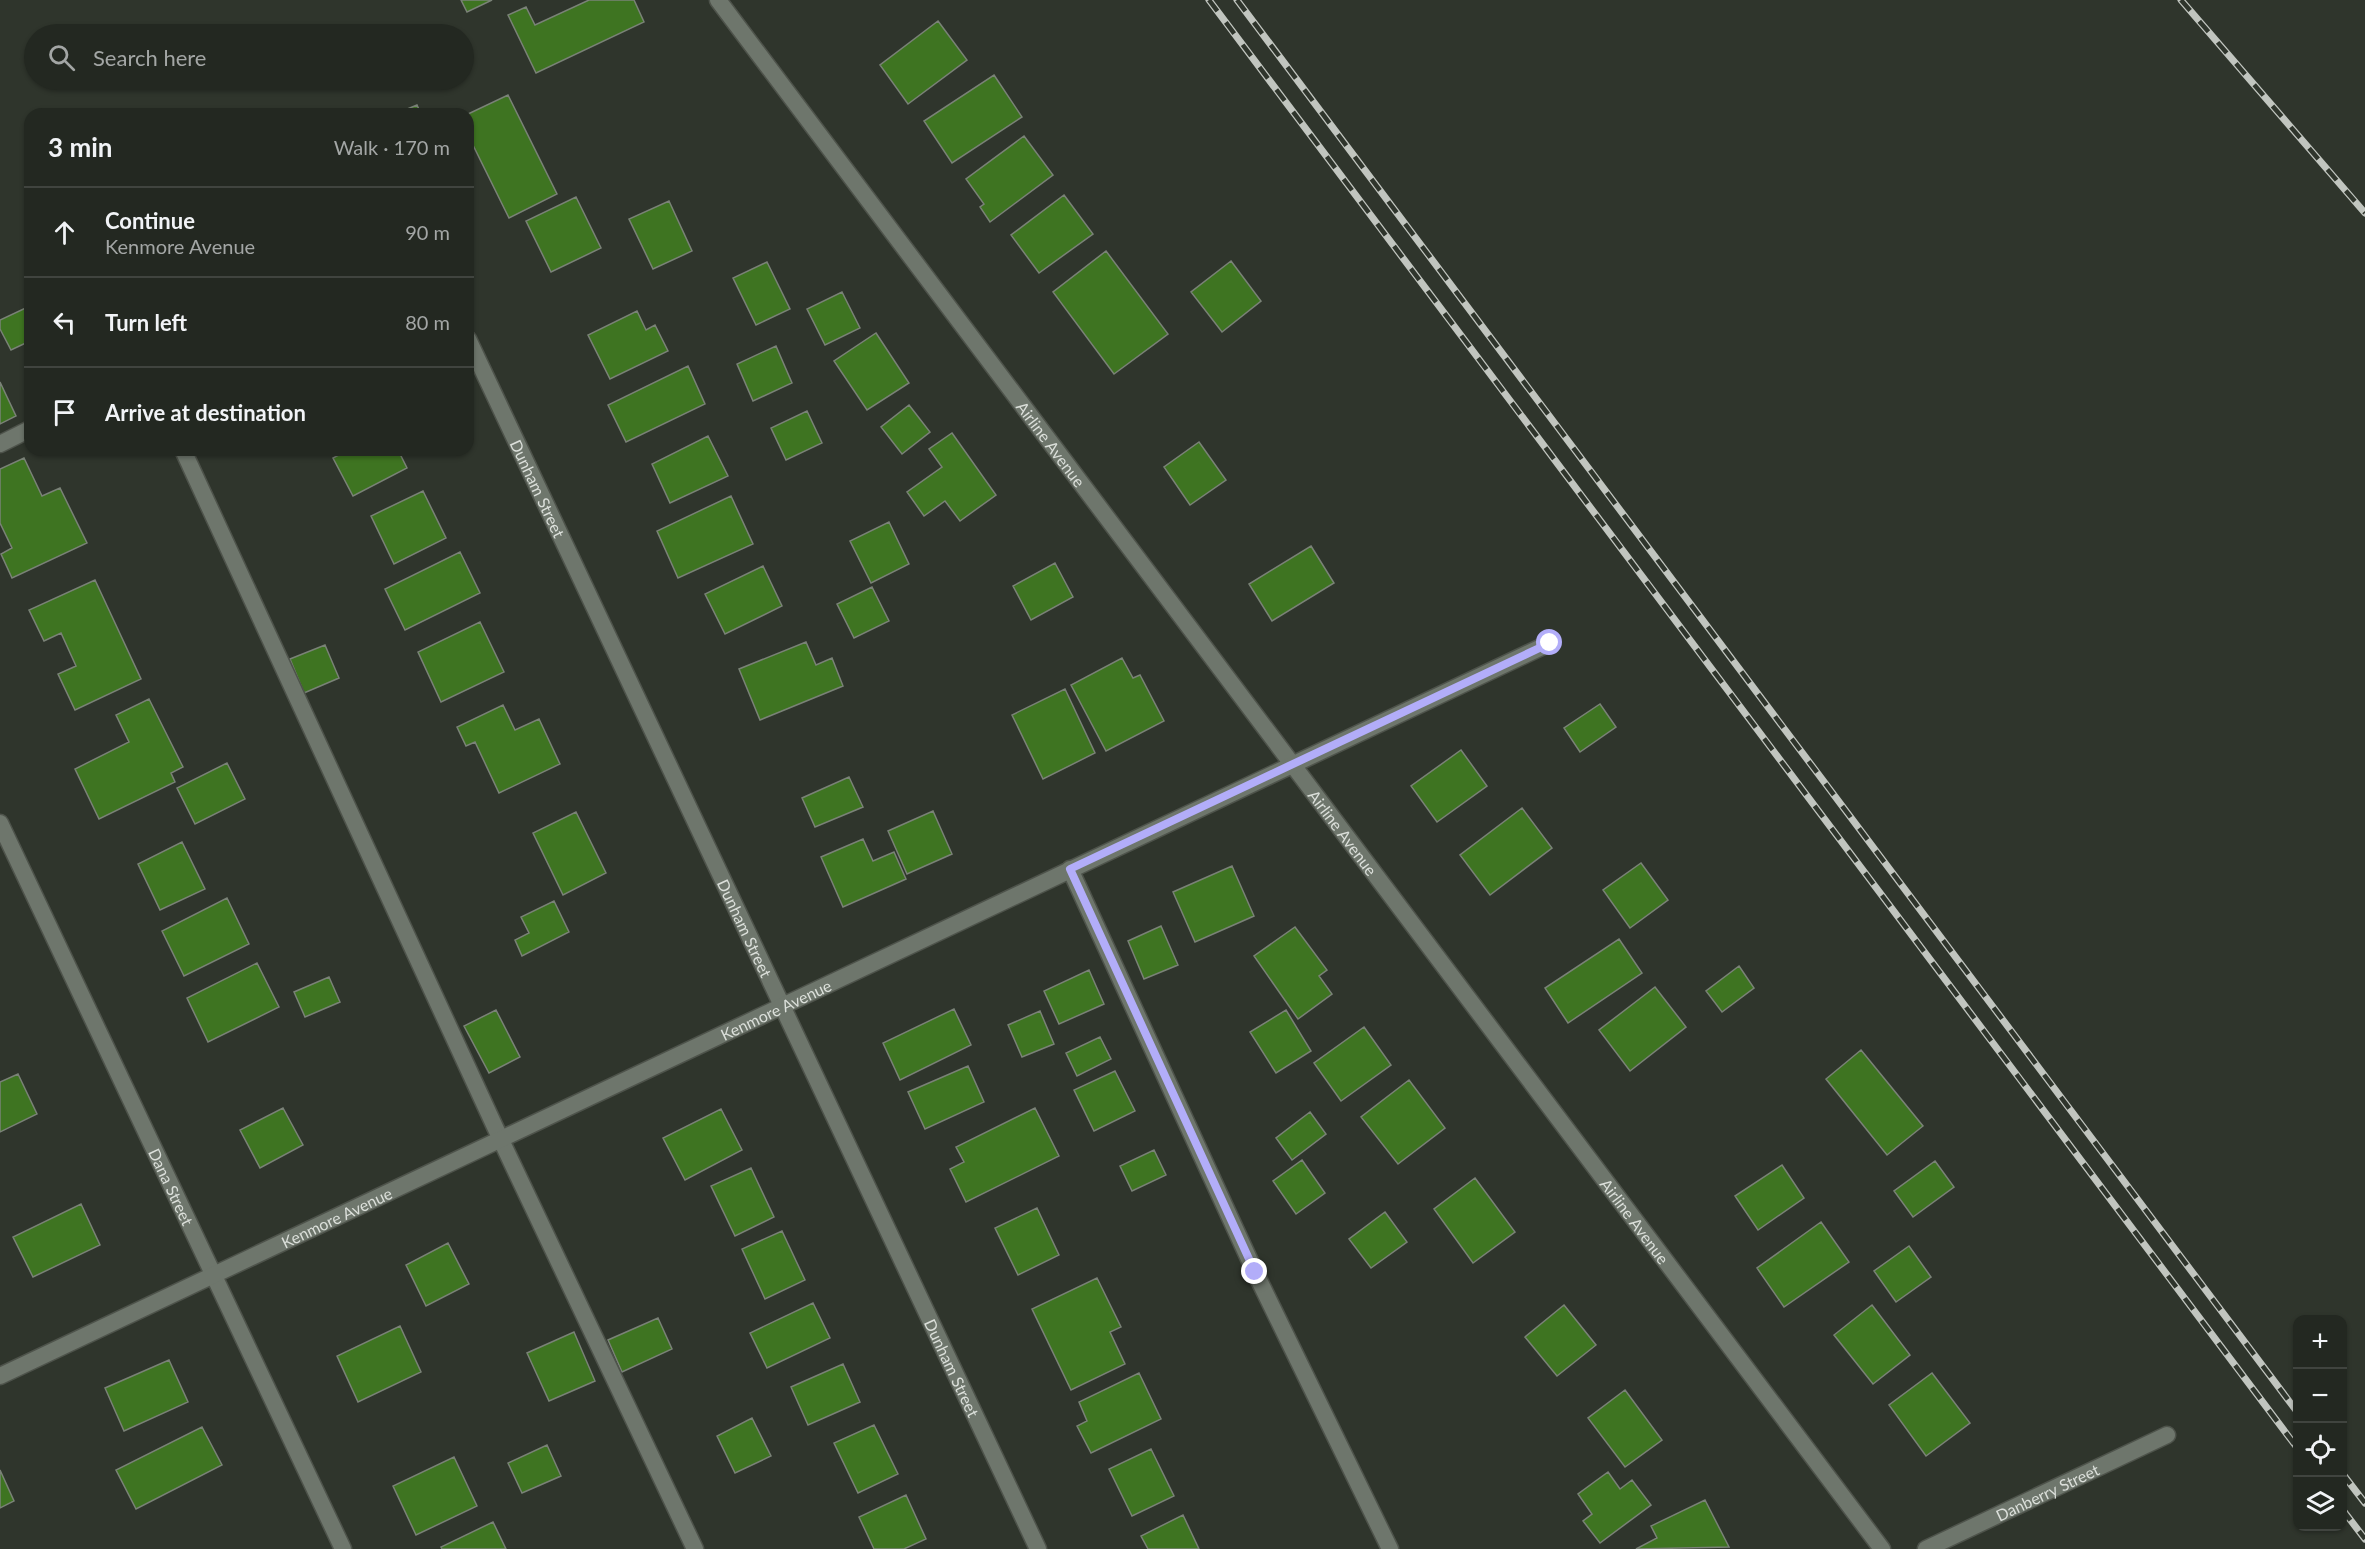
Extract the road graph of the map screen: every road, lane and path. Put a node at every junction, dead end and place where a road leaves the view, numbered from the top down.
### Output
1 (718, 0) edge
2 (474, 352) edge
3 (24, 432) edge
4 (0, 444) edge
5 (186, 456) edge
6 (1550, 643) dead end
7 (1292, 764) junction
8 (0, 823) edge
9 (1070, 869) junction
10 (781, 1005) junction
11 (501, 1140) junction
12 (214, 1274) junction
13 (0, 1376) edge
14 (2167, 1435) dead end
15 (344, 1549) edge
16 (695, 1549) edge
17 (1038, 1549) edge
18 (1390, 1549) edge
19 (1882, 1549) edge
20 (1926, 1549) edge

1 - 7 street, Airline Avenue
2 - 10 street, Dunham Street
3 - 4 street
5 - 11 street
6 - 7 street, Kenmore Avenue
7 - 9 street, Kenmore Avenue
7 - 19 street, Airline Avenue
8 - 12 street, Dana Street
9 - 10 street, Kenmore Avenue
9 - 18 street
10 - 11 street, Kenmore Avenue
10 - 17 street, Dunham Street
11 - 12 street, Kenmore Avenue
11 - 16 street
12 - 13 street, Kenmore Avenue
12 - 15 street, Dana Street
14 - 20 street, Danberry Street

